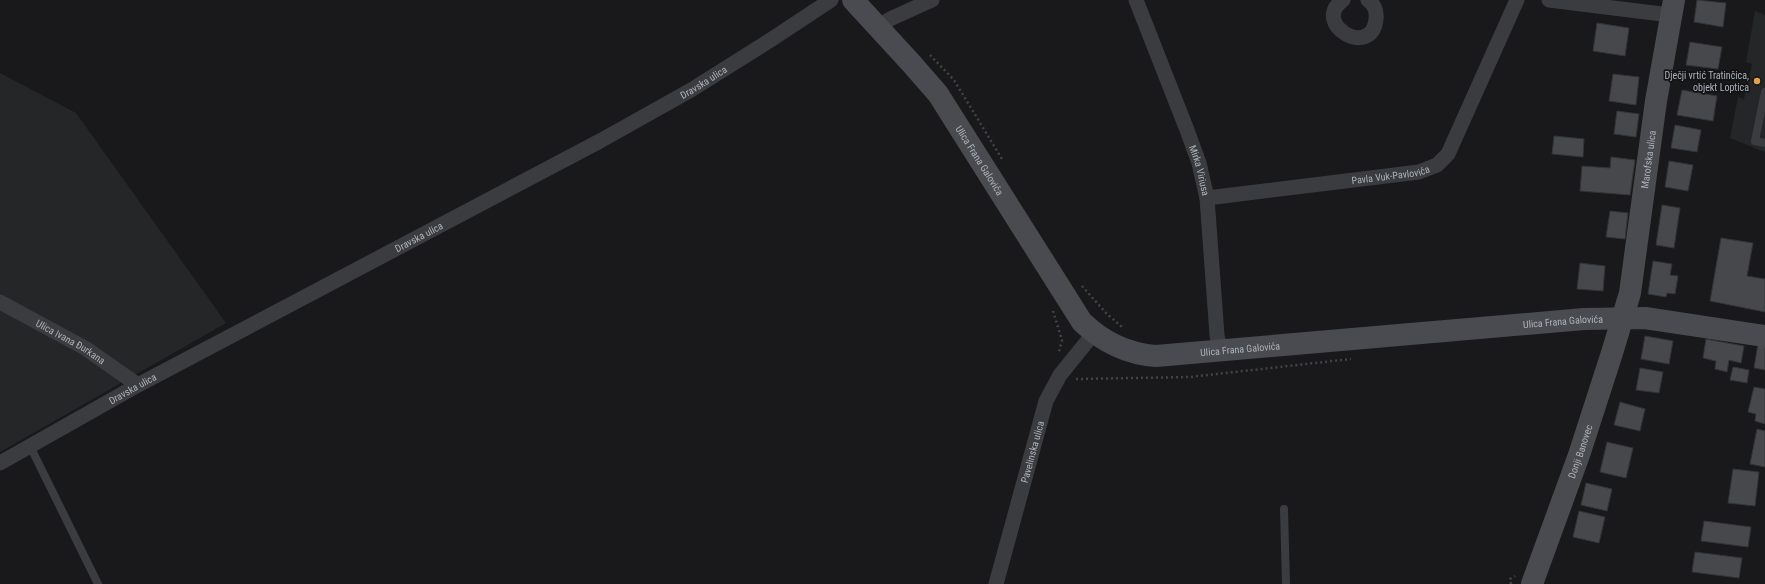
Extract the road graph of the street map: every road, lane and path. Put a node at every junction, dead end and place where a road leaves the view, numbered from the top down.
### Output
1 (831, 0) edge
2 (853, 0) edge
3 (932, 0) edge
4 (1136, 0) edge
5 (1343, 0) edge
6 (1368, 0) edge
7 (1517, 0) edge
8 (1549, 0) edge
9 (1672, 8) edge
10 (878, 27) junction
11 (927, 52) dead end
12 (1765, 92) edge
13 (1765, 143) edge
14 (1004, 163) dead end
15 (1207, 198) junction
16 (1079, 282) dead end
17 (0, 302) edge
18 (1623, 318) junction
19 (1127, 331) dead end
20 (1094, 333) junction
21 (1765, 336) edge
22 (1220, 351) junction
23 (138, 385) junction
24 (30, 446) junction
25 (0, 463) edge
26 (1284, 509) dead end
27 (98, 584) edge
28 (996, 584) edge
29 (1286, 584) edge
30 (1532, 584) edge

1 - 23 street, Dravska ulica
2 - 10 street, Ulica Frana Galovića
3 - 10 street
4 - 15 street, Mirka Viriusa
5 - 6 street
7 - 15 street, Pavla Vuk-Pavlovića
8 - 9 street
9 - 18 street, Marofska ulica
10 - 20 street, Ulica Frana Galovića
11 - 14 path
12 - 13 lane
15 - 22 street, Mirka Viriusa
16 - 19 path
17 - 23 street, Ulica Ivana Đurkana
18 - 21 street, Ulica Frana Galovića
18 - 22 street, Ulica Frana Galovića
18 - 30 street, Donji Banovec
20 - 22 street, Ulica Frana Galovića
20 - 28 street, Pavelinska ulica
23 - 24 street, Dravska ulica
24 - 25 street, Dravska ulica
24 - 27 lane
26 - 29 lane

